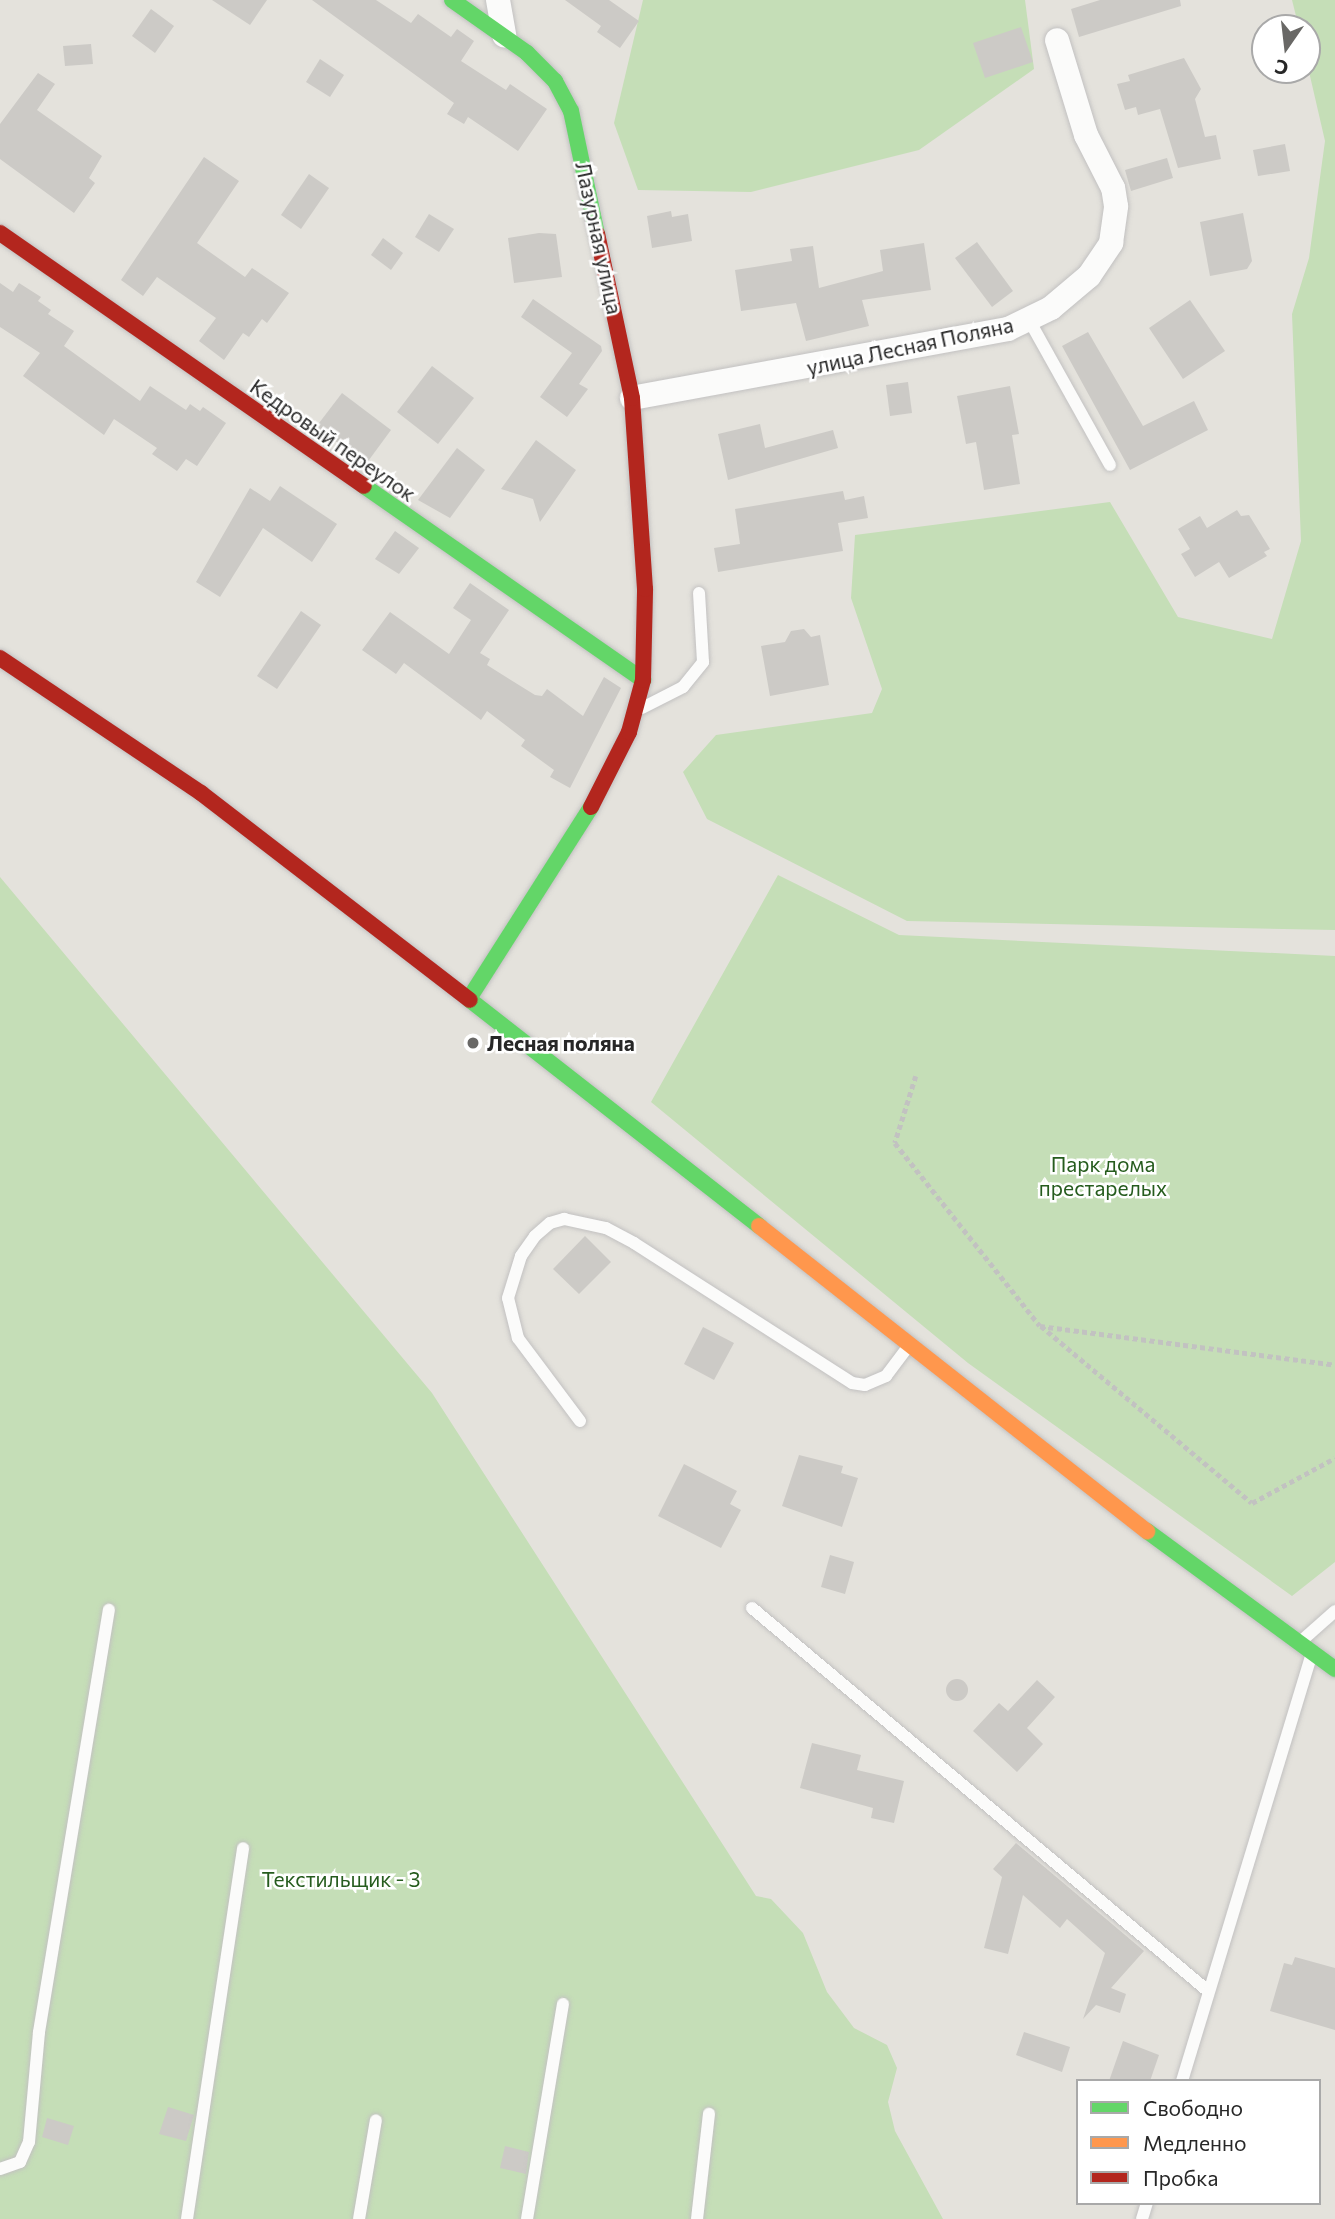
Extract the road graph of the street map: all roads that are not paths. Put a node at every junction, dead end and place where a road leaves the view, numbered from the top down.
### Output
1 (452, 0) edge
2 (498, 0) edge
3 (504, 34) junction
4 (1057, 40) dead end
5 (0, 233) edge
6 (1029, 320) junction
7 (632, 398) junction
8 (1110, 465) dead end
9 (699, 593) dead end
10 (0, 659) edge
11 (643, 680) junction
12 (638, 710) junction
13 (470, 997) junction
14 (908, 1347) junction
15 (580, 1421) dead end
16 (752, 1608) dead end
17 (109, 1610) dead end
18 (1335, 1611) edge
19 (1305, 1648) junction
20 (1335, 1669) edge
21 (243, 1848) dead end
22 (1208, 1991) junction
23 (563, 2004) dead end
24 (1183, 2079) edge
25 (709, 2114) dead end
26 (376, 2120) dead end
27 (0, 2169) edge
28 (187, 2219) edge
29 (359, 2219) edge
30 (527, 2219) edge
31 (697, 2219) edge

1 - 3 street
2 - 3 street
3 - 7 street, Лазурная улица
4 - 6 street, улица Лесная Поляна
5 - 11 street, Кедровый переулок
6 - 7 street, улица Лесная Поляна
6 - 8 lane
7 - 11 street, Лазурная улица
9 - 12 lane
10 - 13 street
11 - 12 street, Лазурная улица
12 - 13 street, Лазурная улица
13 - 14 street
14 - 15 lane
14 - 19 street
16 - 22 lane
17 - 27 lane
18 - 19 lane
19 - 20 street
19 - 22 lane
21 - 28 lane
22 - 24 lane
23 - 30 lane
25 - 31 lane
26 - 29 lane

